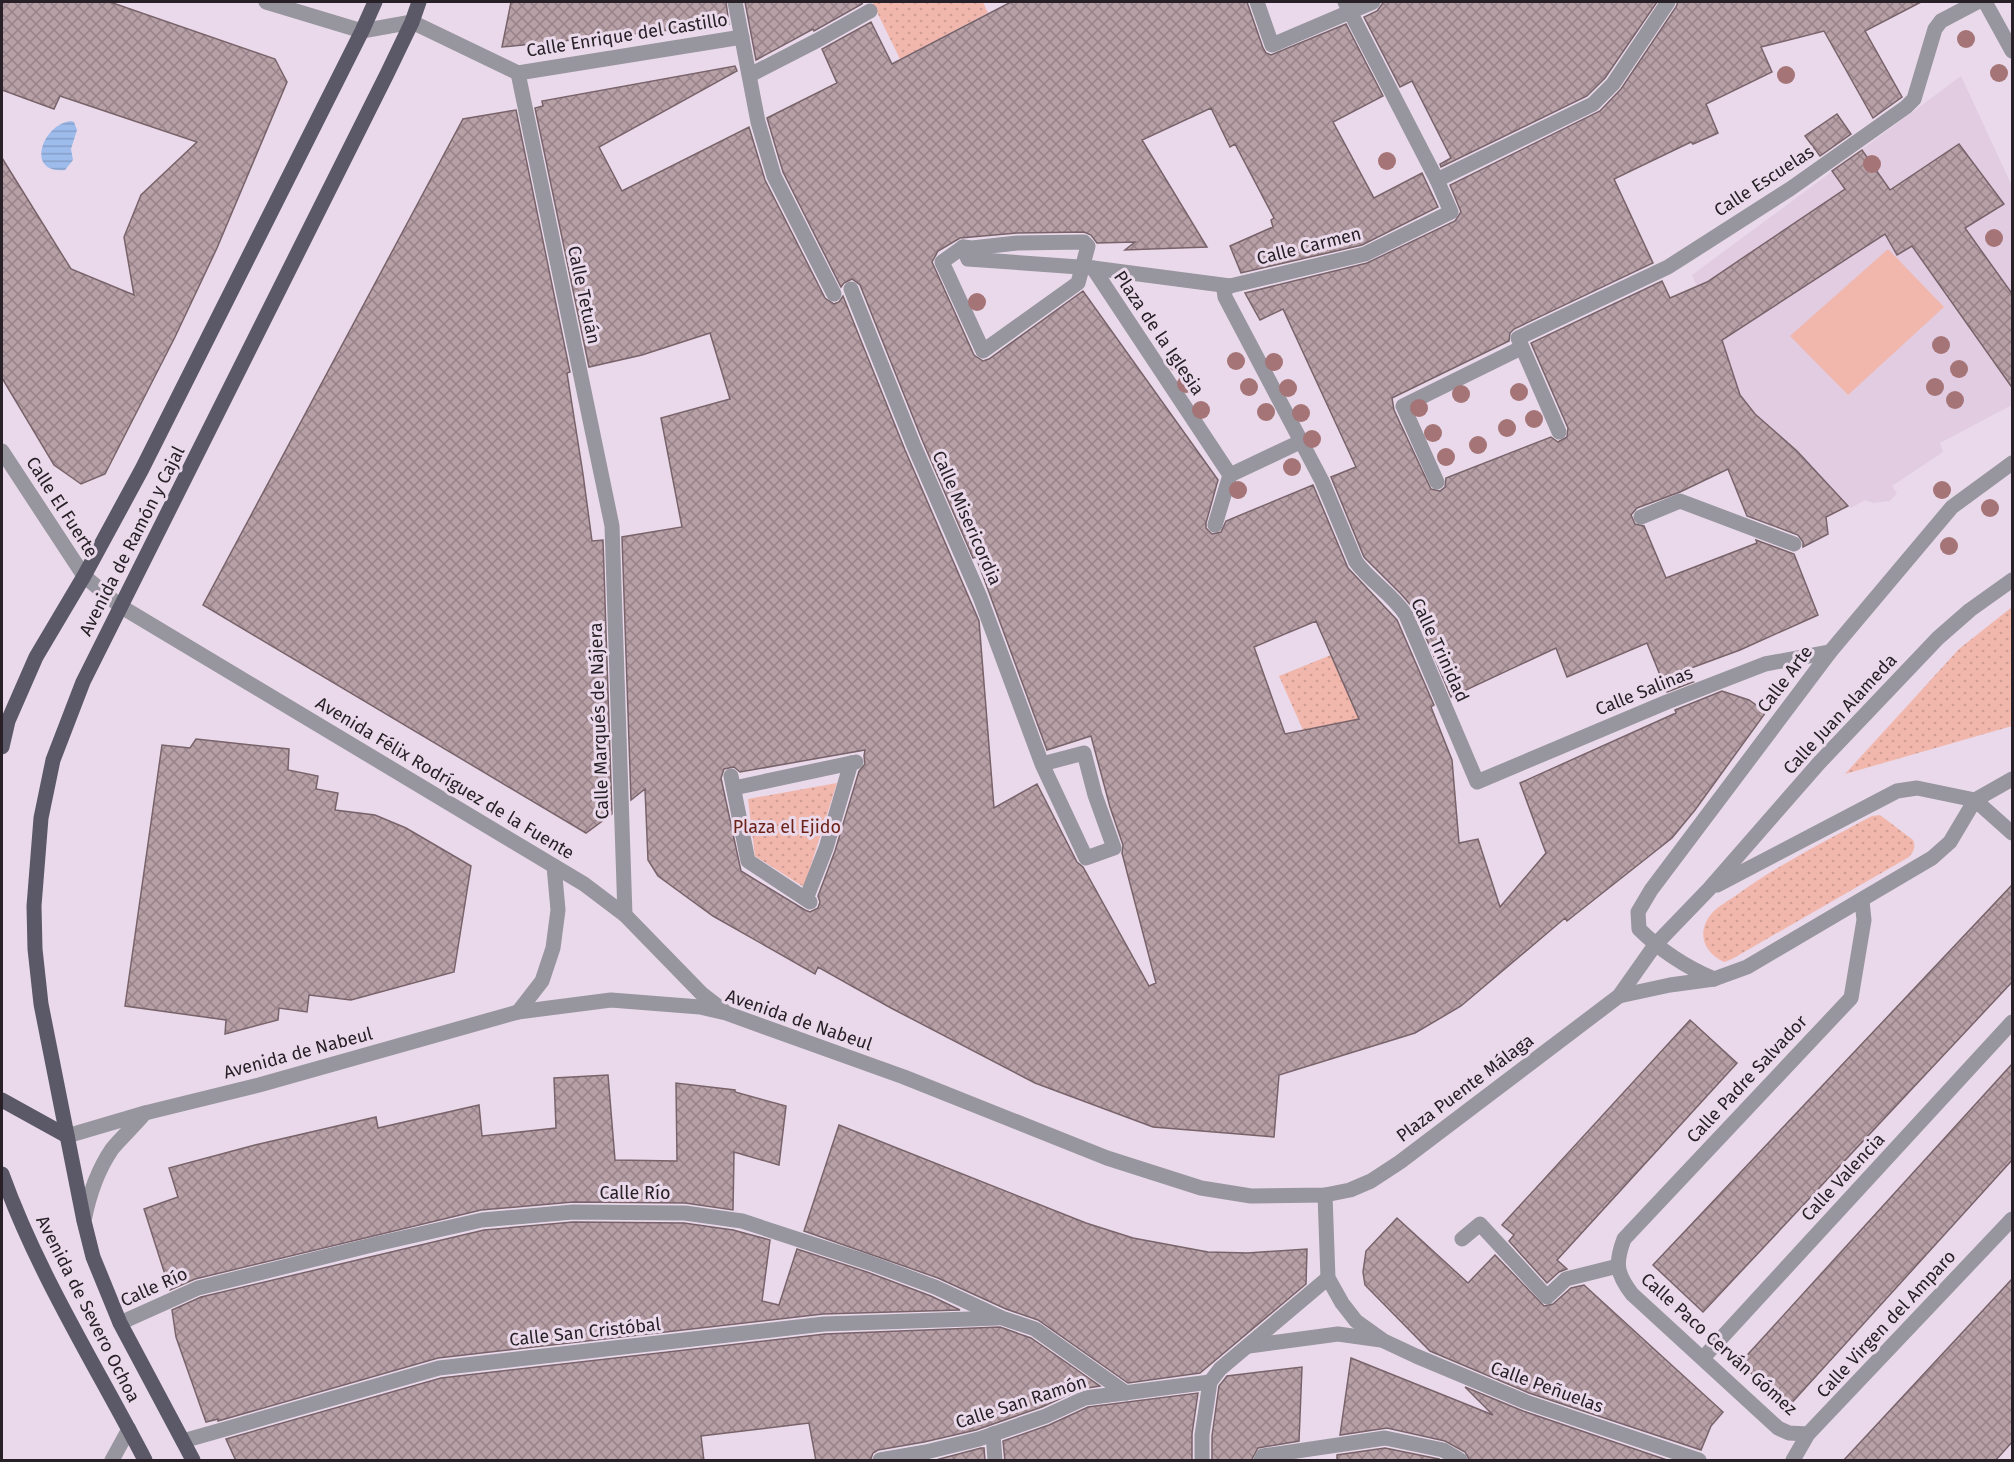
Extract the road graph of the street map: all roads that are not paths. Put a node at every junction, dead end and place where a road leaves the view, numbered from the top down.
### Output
1 (266, 2) edge
2 (375, 2) edge
3 (419, 2) edge
4 (735, 2) edge
5 (1257, 2) edge
6 (1373, 2) edge
7 (1668, 2) edge
8 (1977, 2) edge
9 (1985, 2) edge
10 (1348, 7) edge
11 (870, 11) dead end
12 (412, 22) junction
13 (362, 31) junction
14 (742, 37) junction
15 (2013, 51) edge
16 (518, 73) junction
17 (750, 75) junction
18 (1437, 180) junction
19 (963, 247) junction
20 (1087, 268) junction
21 (1235, 285) junction
22 (851, 289) dead end
23 (834, 294) dead end
24 (1519, 343) junction
25 (1559, 432) dead end
26 (1302, 441) junction
27 (4, 460) edge
28 (2013, 462) edge
29 (1230, 475) junction
30 (1437, 482) dead end
31 (1641, 517) dead end
32 (1215, 525) dead end
33 (612, 526) joint
34 (1794, 544) dead end
35 (84, 576) junction
36 (2013, 580) edge
37 (120, 606) junction
38 (1830, 652) junction
39 (2, 747) edge
40 (1042, 764) junction
41 (2013, 779) edge
42 (1477, 782) joint
43 (1975, 800) junction
44 (2013, 833) edge
45 (554, 866) junction
46 (1709, 889) junction
47 (808, 901) joint
48 (1862, 901) junction
49 (625, 915) junction
50 (1655, 945) junction
51 (1714, 979) junction
52 (1619, 996) junction
53 (518, 1012) junction
54 (726, 1013) junction
55 (2013, 1022) edge
56 (2, 1100) edge
57 (145, 1113) junction
58 (67, 1136) junction
59 (2, 1174) edge
60 (1325, 1195) junction
61 (7, 1207) edge
62 (2013, 1219) edge
63 (84, 1221) junction
64 (1462, 1239) dead end
65 (1618, 1266) junction
66 (1328, 1278) junction
67 (1002, 1318) junction
68 (120, 1323) junction
69 (1384, 1341) junction
70 (1249, 1346) junction
71 (1703, 1358) junction
72 (1210, 1382) junction
73 (1126, 1393) junction
74 (129, 1429) junction
75 (993, 1434) junction
76 (1808, 1434) junction
77 (183, 1441) junction
78 (112, 1461) edge
79 (145, 1461) edge
80 (193, 1461) edge
81 (880, 1461) edge
82 (995, 1461) edge
83 (1202, 1461) edge
84 (1261, 1461) edge
85 (1460, 1461) edge
86 (1699, 1461) edge
87 (1793, 1461) edge

1 - 13 street
2 - 13 main road, Avenida de Ramón y Cajal
3 - 12 main road, Avenida de Ramón y Cajal
4 - 14 street
5 - 10 street
6 - 10 street
7 - 18 street
8 - 24 street, Calle Escuelas
9 - 15 street
10 - 18 street
11 - 17 street
12 - 13 street
12 - 16 street, Calle Enrique del Castillo
12 - 37 main road, Avenida de Ramón y Cajal
13 - 35 main road, Avenida de Ramón y Cajal
14 - 16 street, Calle Enrique del Castillo
14 - 17 street
16 - 33 street, Calle Tetuán
17 - 23 street
18 - 21 street, Calle Carmen
19 - 20 street
19 - 20 street
19 - 20 street
20 - 21 street, Plaza de la Iglesia
20 - 29 street, Plaza de la Iglesia
21 - 26 street
22 - 40 street, Calle Misericordia
24 - 25 street
24 - 30 street, Calle Escuelas
26 - 29 street
26 - 42 street, Calle Trinidad
27 - 35 street, Calle El Fuerte
28 - 38 street, Calle Arte
29 - 32 street
31 - 34 street
33 - 49 street, Calle Marqués de Nájera
35 - 37 street, Calle El Fuerte
35 - 39 main road, Avenida de Ramón y Cajal
36 - 46 street, Calle Juan Alameda
37 - 45 street, Avenida Félix Rodríguez de la Fuente
37 - 58 main road, Avenida de Ramón y Cajal
38 - 42 street, Calle Salinas
38 - 50 street, Calle Arte
40 - 40 street, Calle Misericordia
41 - 43 street
43 - 44 street
43 - 46 street
43 - 48 street
45 - 49 street, Avenida Félix Rodríguez de la Fuente
45 - 53 street
46 - 50 street, Calle Juan Alameda
47 - 47 street
48 - 51 street
48 - 65 street, Calle Padre Salvador
49 - 54 street, Avenida Félix Rodríguez de la Fuente
50 - 51 street
50 - 52 street, Calle Juan Alameda
51 - 52 street
52 - 60 street, Plaza Puente Málaga
53 - 54 street, Avenida de Nabeul
53 - 57 street, Avenida de Nabeul
54 - 60 street, Avenida de Nabeul
55 - 71 street, Calle Valencia
56 - 58 main road
57 - 58 street, Avenida de Nabeul
57 - 63 street
58 - 63 main road, Avenida de Severo Ochoa
59 - 61 main road
60 - 66 street
61 - 74 main road, Avenida de Severo Ochoa
62 - 76 street, Calle Virgen del Amparo
63 - 68 main road, Avenida de Severo Ochoa
64 - 65 street
65 - 71 street, Calle Paco Cerván Gómez
66 - 69 street, Calle Peñuelas
66 - 70 street
67 - 68 street, Calle Río
67 - 73 street, Calle Río
67 - 77 street, Calle San Cristóbal
68 - 77 main road, Avenida de Severo Ochoa
69 - 70 street, Calle Peñuelas
69 - 86 street, Calle Peñuelas
70 - 72 street
71 - 76 street, Calle Paco Cerván Gómez
72 - 73 street, Calle San Ramón
72 - 83 street
73 - 75 street, Calle San Ramón
74 - 78 street, Avenida de Severo Ochoa
74 - 79 main road, Avenida de Severo Ochoa
75 - 81 street, Calle San Ramón
75 - 82 street
76 - 87 street, Calle Virgen del Amparo
77 - 80 main road, Avenida de Severo Ochoa
84 - 85 street

